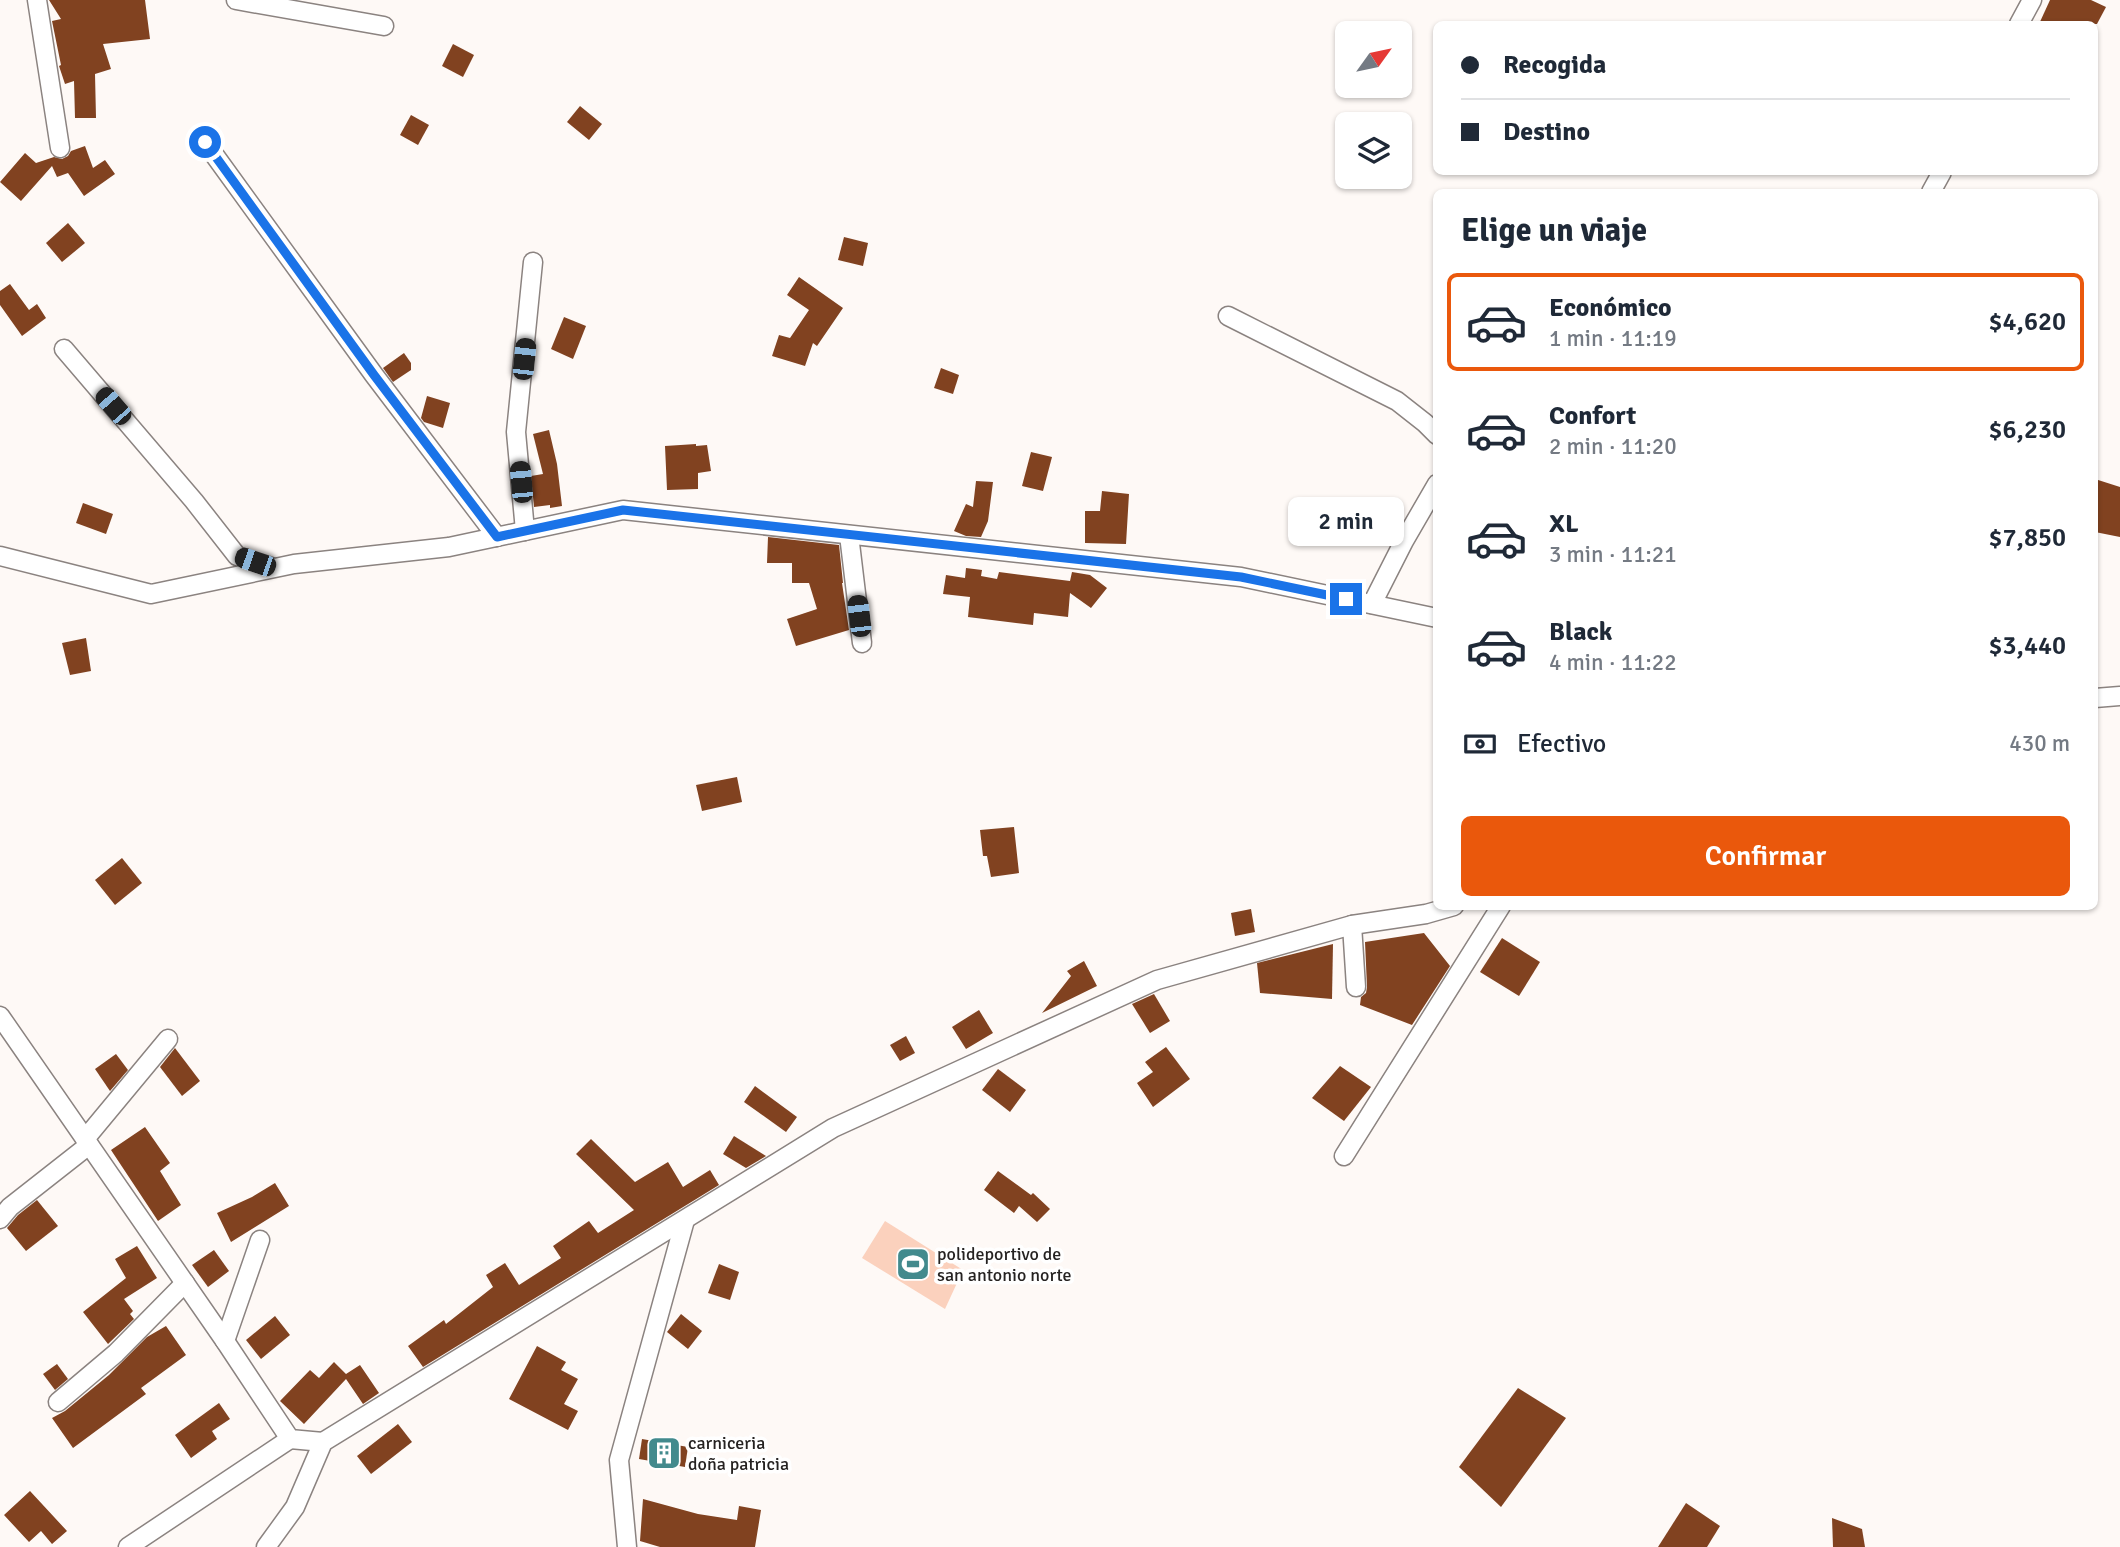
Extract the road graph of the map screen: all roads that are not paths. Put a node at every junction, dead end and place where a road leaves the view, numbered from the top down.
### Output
1 (37, 0) edge
2 (236, 0) edge
3 (2032, 0) edge
4 (263, 3) edge
5 (2021, 21) edge
6 (384, 26) dead end
7 (205, 142) dead end
8 (60, 148) dead end
9 (533, 262) dead end
10 (1228, 316) dead end
11 (64, 349) dead end
12 (1433, 431) edge
13 (1433, 491) edge
14 (525, 531) junction
15 (849, 535) junction
16 (497, 537) junction
17 (0, 556) edge
18 (273, 568) junction
19 (1372, 604) junction
20 (1433, 617) edge
21 (862, 643) dead end
22 (2120, 696) edge
23 (2098, 698) edge
24 (1440, 910) edge
25 (1498, 910) edge
26 (1352, 925) junction
27 (1356, 987) dead end
28 (0, 1016) edge
29 (168, 1039) dead end
30 (87, 1142) junction
31 (1344, 1156) dead end
32 (0, 1219) edge
33 (685, 1220) junction
34 (260, 1240) dead end
35 (185, 1283) junction
36 (225, 1341) junction
37 (58, 1402) dead end
38 (290, 1439) junction
39 (323, 1442) junction
40 (128, 1547) edge
41 (266, 1547) edge
42 (627, 1547) edge

1 - 8 street
2 - 4 street
3 - 5 street
4 - 6 street
7 - 16 street
9 - 14 street
10 - 12 street
11 - 18 street
13 - 19 street
14 - 15 street
14 - 16 street
15 - 19 street
15 - 21 street
16 - 18 street
17 - 18 street
19 - 20 street
22 - 23 street
24 - 26 street
25 - 31 street
26 - 27 street
26 - 33 street
28 - 30 street
29 - 30 street
30 - 32 street
30 - 35 street
33 - 39 street
33 - 42 street
34 - 36 street
35 - 36 street
35 - 37 street
36 - 38 street
38 - 39 street
38 - 40 street
39 - 41 street

